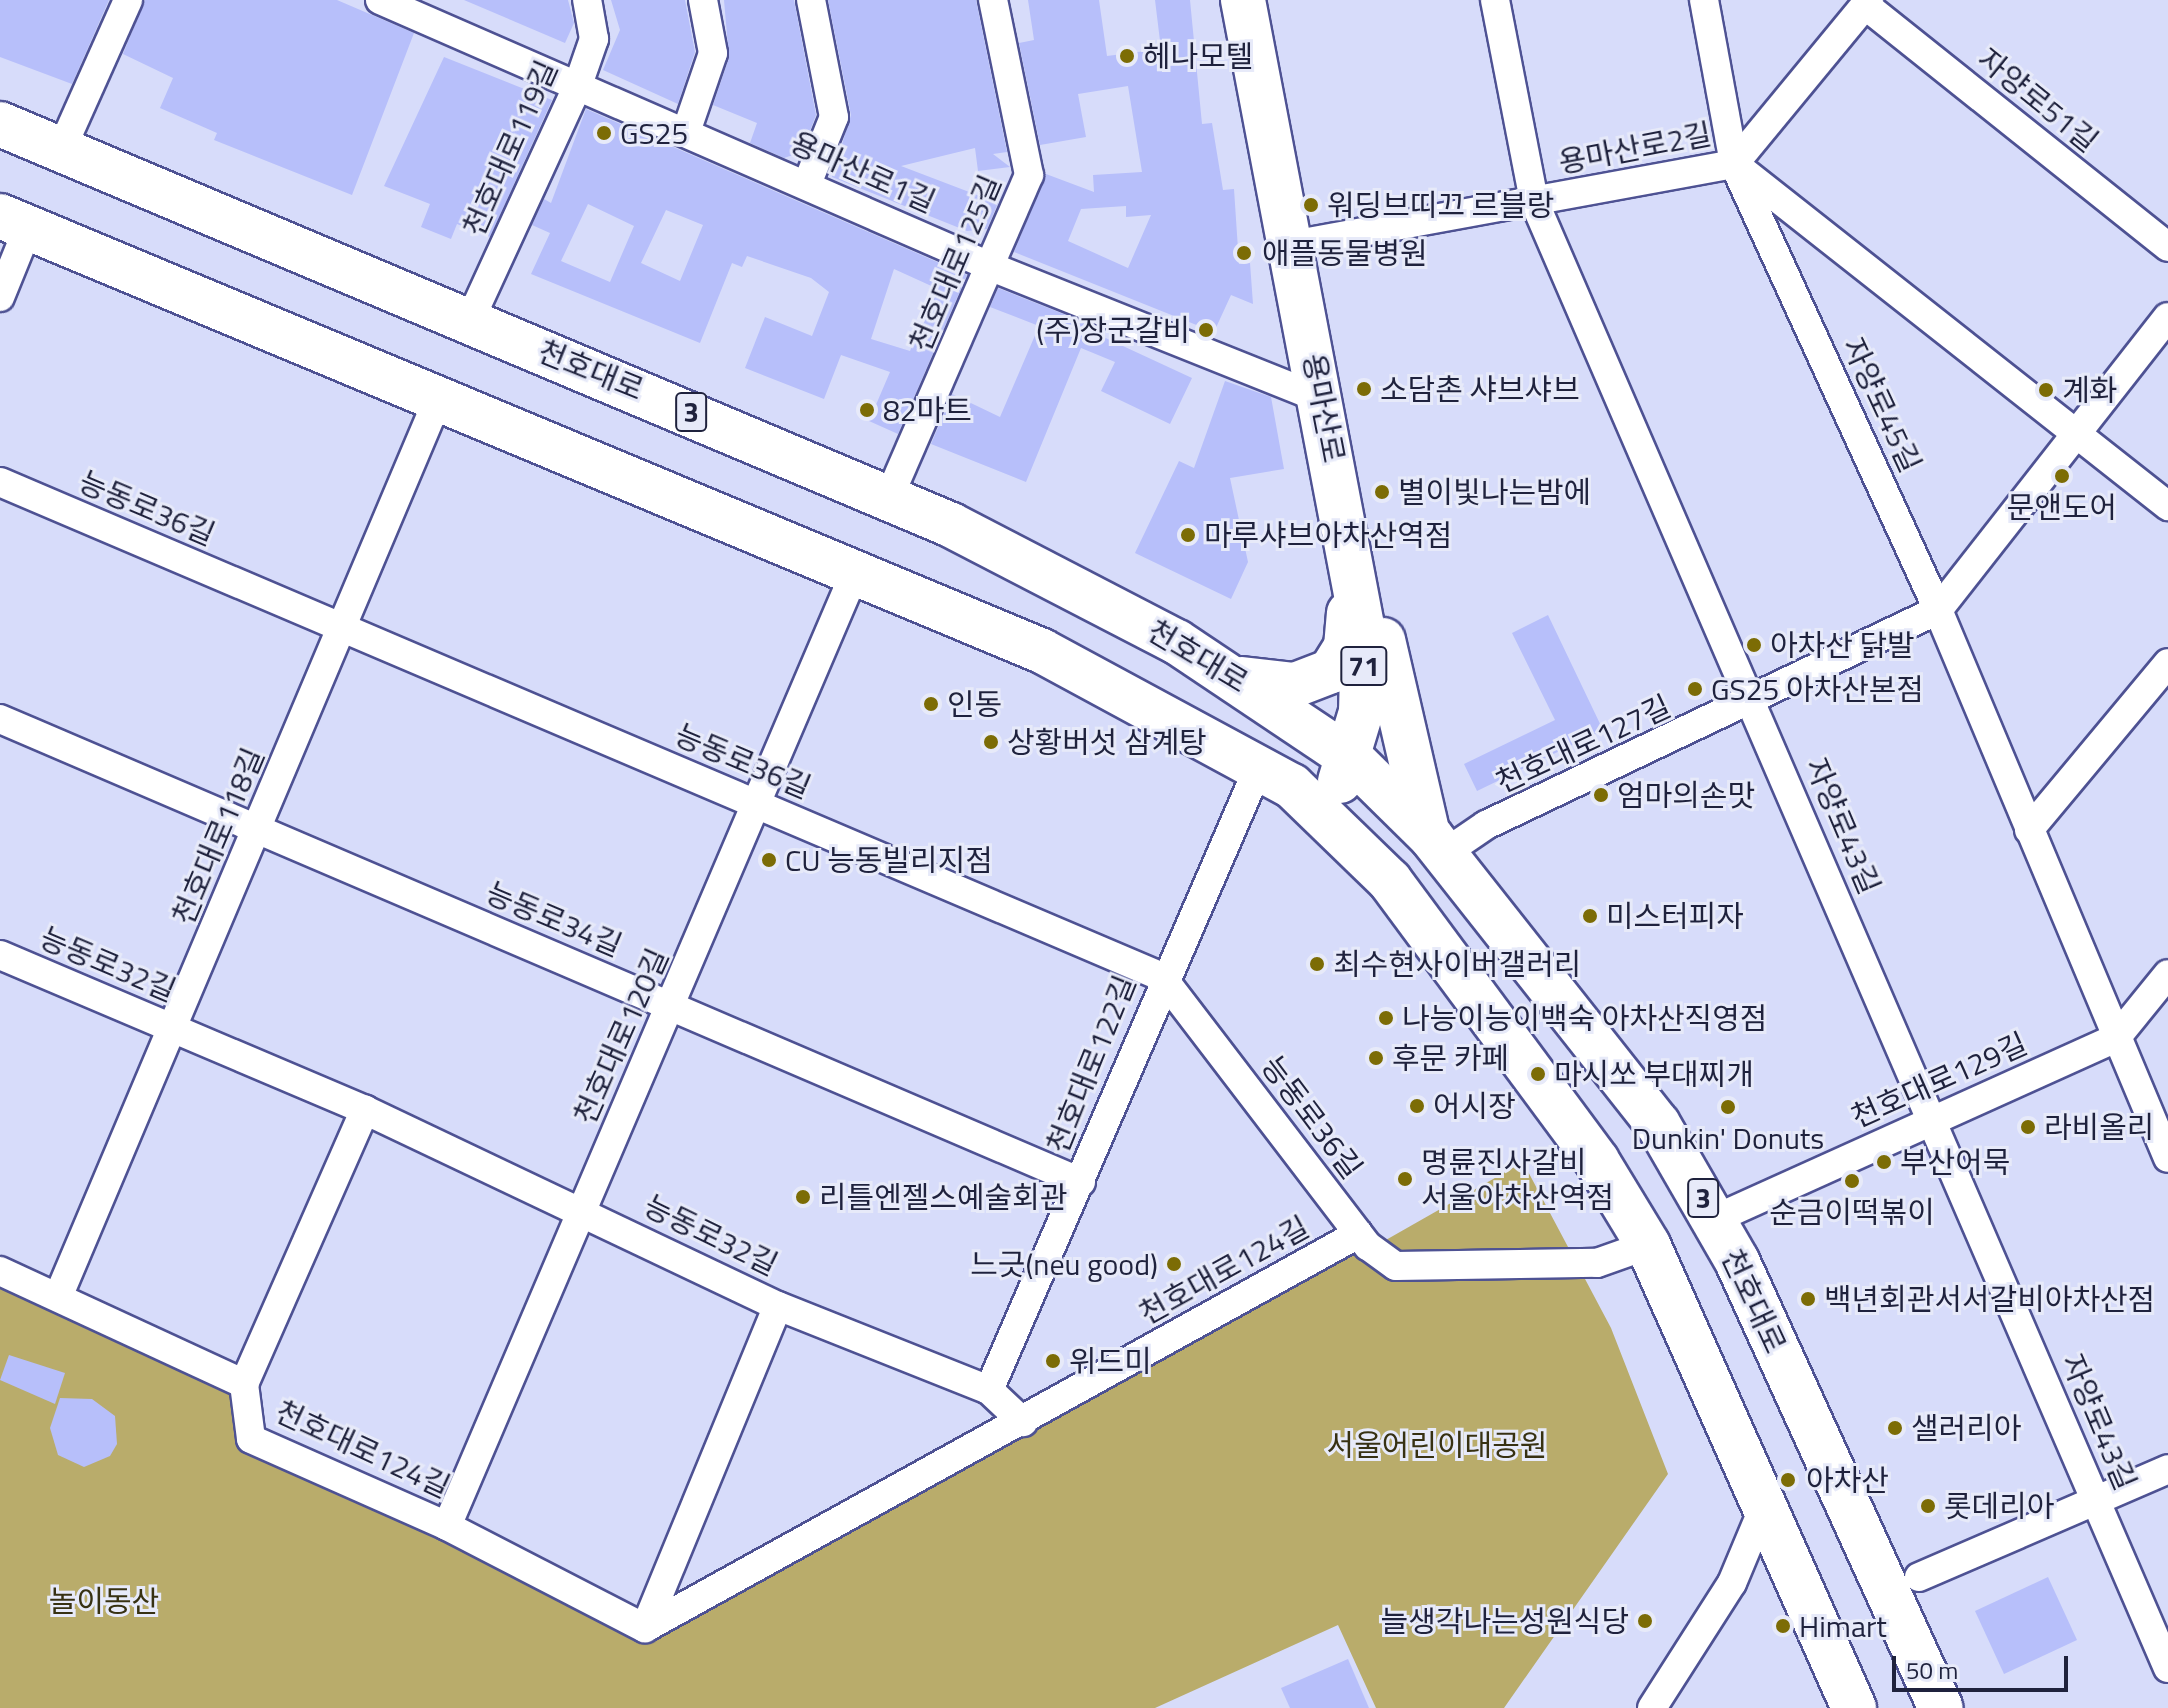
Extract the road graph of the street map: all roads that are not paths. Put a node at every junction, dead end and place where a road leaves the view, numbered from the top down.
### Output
1 (128, 0) edge
2 (380, 0) edge
3 (587, 0) edge
4 (703, 0) edge
5 (811, 0) edge
6 (993, 0) edge
7 (1243, 0) edge
8 (1495, 0) edge
9 (1704, 0) edge
10 (1867, 3) edge
11 (578, 85) junction
12 (0, 124) edge
13 (686, 132) junction
14 (61, 150) junction
15 (1734, 164) junction
16 (807, 184) junction
17 (1534, 201) junction
18 (14, 222) edge
19 (1292, 245) junction
20 (2168, 247) edge
21 (994, 268) junction
22 (0, 297) edge
23 (2168, 317) edge
24 (470, 320) junction
25 (438, 399) junction
26 (1322, 399) junction
27 (2077, 433) junction
28 (0, 482) edge
29 (889, 497) junction
30 (2168, 506) edge
31 (1355, 571) junction
32 (855, 572) junction
33 (1938, 610) junction
34 (344, 629) junction
35 (2168, 663) edge
36 (1237, 678) junction
37 (1752, 703) junction
38 (0, 719) edge
39 (1352, 759) junction
40 (1260, 764) junction
41 (758, 805) junction
42 (1323, 811) junction
43 (258, 830) junction
44 (2029, 830) junction
45 (1438, 845) junction
46 (0, 955) edge
47 (2168, 974) edge
48 (1162, 977) junction
49 (671, 1007) junction
50 (173, 1028) junction
51 (2116, 1038) junction
52 (365, 1110) junction
53 (1932, 1120) junction
54 (2168, 1158) edge
55 (1081, 1182) junction
56 (583, 1209) junction
57 (1715, 1219) junction
58 (1358, 1234) junction
59 (1648, 1245) junction
60 (0, 1271) edge
61 (58, 1297) junction
62 (778, 1306) junction
63 (244, 1384) junction
64 (989, 1390) junction
65 (1023, 1422) junction
66 (2168, 1469) edge
67 (2096, 1500) junction
68 (1765, 1504) junction
69 (447, 1526) junction
70 (1919, 1577) dead end
71 (645, 1628) junction
72 (2168, 1668) edge
73 (1652, 1708) edge
74 (1854, 1708) edge
75 (1941, 1708) edge

1 - 14 street
2 - 11 street, 용마산로1길
3 - 11 street, 천호대로119길
4 - 13 street
5 - 16 street
6 - 21 street, 천호대로125길
7 - 19 main road, 용마산로 / 71
8 - 17 street, 자양로43길
9 - 15 street, 자양로45길
10 - 15 street, 용마산로2길
10 - 20 street, 자양로51길
11 - 13 street, 용마산로1길
11 - 24 street, 천호대로119길
12 - 14 main road, 천호대로 / 3
13 - 16 street, 용마산로1길
14 - 24 main road, 천호대로 / 3
15 - 17 street, 용마산로2길
15 - 27 street
15 - 33 street, 자양로45길
16 - 21 street, 용마산로1길
17 - 19 street, 용마산로2길
17 - 37 street, 자양로43길
18 - 22 street
18 - 25 main road, 천호대로
19 - 26 main road, 용마산로 / 71
21 - 26 street, 용마산로1길
21 - 29 street, 천호대로125길
23 - 27 street, 천호대로127길
24 - 29 main road, 천호대로 / 3
25 - 32 main road, 천호대로
25 - 34 street, 천호대로118길
26 - 31 main road, 용마산로 / 71
27 - 30 street
27 - 33 street, 천호대로127길
28 - 34 street, 능동로36길
29 - 36 main road, 천호대로 / 3
31 - 36 main road
31 - 39 main road, 용마산로 / 71
31 - 45 main road
32 - 40 main road, 천호대로
32 - 41 street, 천호대로120길
33 - 37 street, 천호대로127길
33 - 44 street, 자양로45길
34 - 41 street, 능동로36길
34 - 43 street, 천호대로118길
35 - 44 street
36 - 39 main road, 천호대로 / 3
37 - 45 street, 천호대로127길
37 - 53 street, 자양로43길
38 - 43 street, 능동로34길
39 - 42 main road, 용마산로 / 71
39 - 45 main road, 천호대로 / 3
40 - 42 main road, 천호대로
40 - 48 street, 천호대로122길
41 - 48 street, 능동로36길
41 - 49 street, 천호대로120길
42 - 59 main road, 천호대로
43 - 49 street, 능동로34길
43 - 50 street, 천호대로118길
44 - 51 street, 자양로45길
45 - 57 main road, 천호대로 / 3
46 - 50 street, 능동로32길
47 - 51 street, 천호대로129길
48 - 55 street, 천호대로122길
48 - 58 street, 능동로36길
49 - 55 street, 능동로34길
49 - 56 street, 천호대로120길
50 - 52 street, 능동로32길
50 - 61 street, 천호대로118길
51 - 53 street, 천호대로129길
51 - 54 street, 자양로45길
52 - 56 street, 능동로32길
52 - 63 street
53 - 57 street, 천호대로129길
53 - 67 street, 자양로43길
55 - 64 street, 천호대로122길
56 - 62 street, 능동로32길
56 - 69 street, 천호대로120길
57 - 75 main road, 천호대로 / 3
58 - 59 street, 천호대로124길
58 - 65 street, 천호대로124길
59 - 68 main road, 천호대로
60 - 61 street, 천호대로124길
61 - 63 street, 천호대로124길
62 - 64 street, 능동로32길
62 - 71 street
63 - 69 street, 천호대로124길
64 - 65 street, 능동로32길
65 - 71 street, 천호대로124길
66 - 67 street
67 - 70 street
67 - 72 street, 자양로43길
68 - 73 street
68 - 74 main road, 천호대로
69 - 71 street, 천호대로124길

